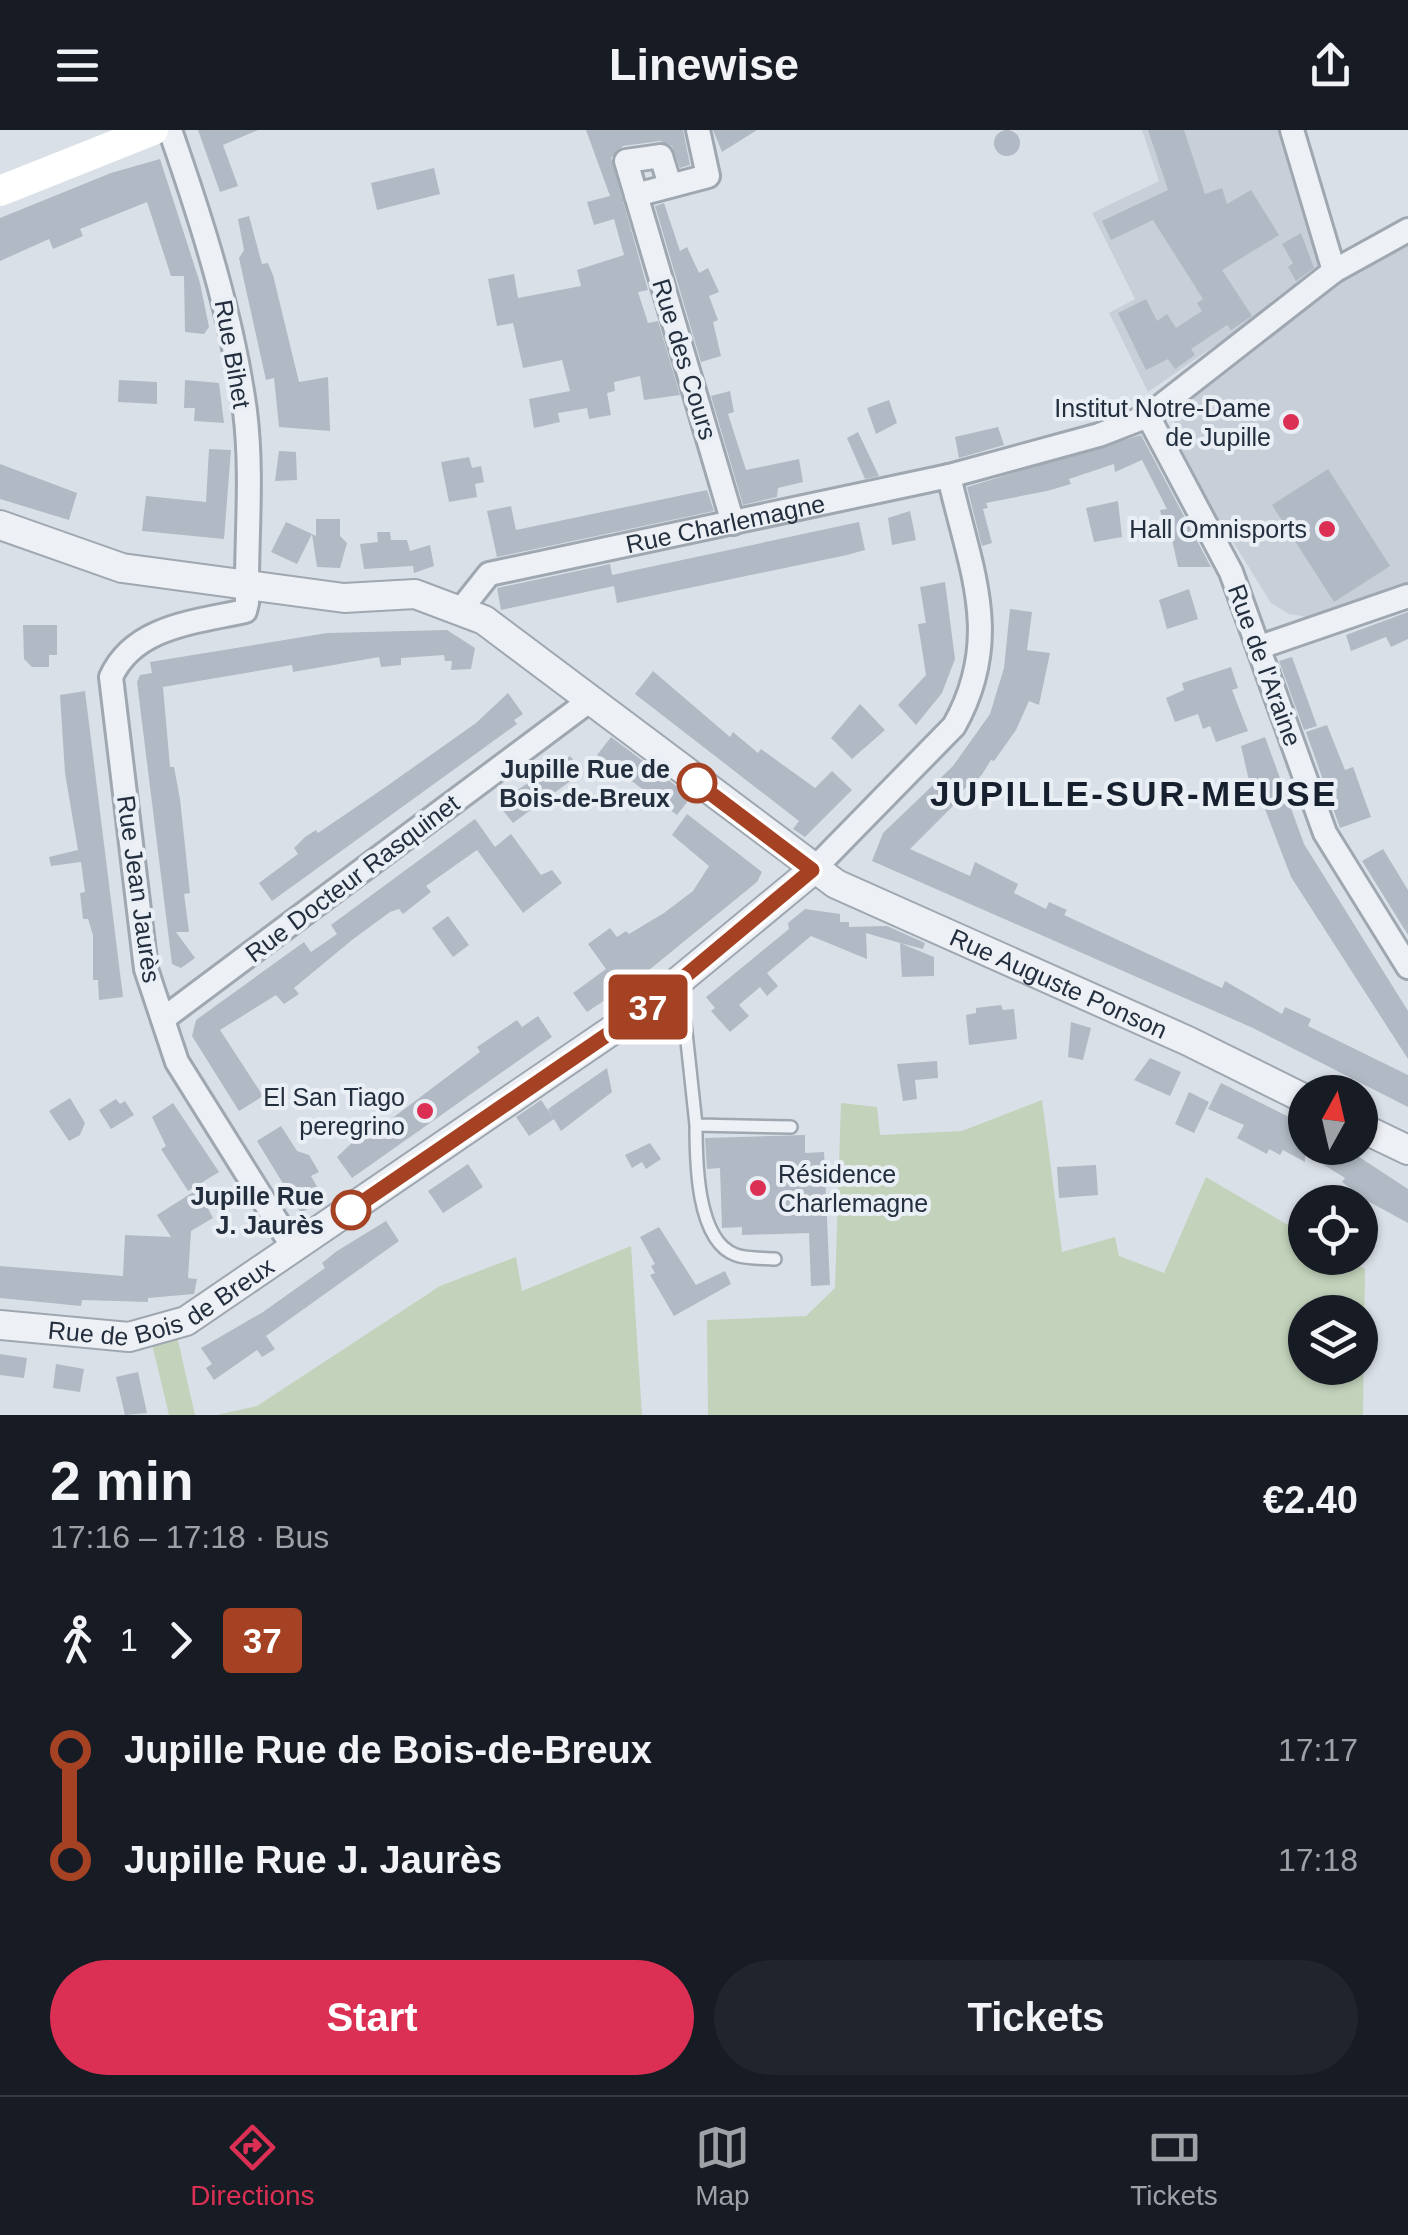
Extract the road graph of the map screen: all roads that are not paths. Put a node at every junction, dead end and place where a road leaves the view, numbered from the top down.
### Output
1 (153, 130) edge
2 (170, 130) edge
3 (698, 130) edge
4 (1292, 130) edge
5 (670, 185) junction
6 (0, 191) edge
7 (636, 195) junction
8 (1408, 230) edge
9 (1334, 272) junction
10 (1148, 416) junction
11 (949, 476) junction
12 (734, 523) junction
13 (0, 525) edge
14 (247, 586) junction
15 (1408, 596) edge
16 (462, 608) junction
17 (1260, 648) junction
18 (589, 701) junction
19 (812, 870) junction
20 (1408, 967) edge
21 (671, 989) junction
22 (163, 1019) junction
23 (1288, 1091) edge
24 (696, 1125) junction
25 (791, 1127) dead end
26 (1378, 1136) edge
27 (1406, 1150) edge
28 (294, 1248) junction
29 (776, 1259) dead end
30 (0, 1324) edge

1 - 6 main road
2 - 14 street, Rue Bihet
3 - 5 street
4 - 9 street
5 - 7 street
5 - 7 street, Rue des Cours
7 - 12 street, Rue des Cours
8 - 9 street, Rue Charlemagne
9 - 10 street, Rue Charlemagne
10 - 11 street, Rue Charlemagne
10 - 17 street, Rue de l'Araine
11 - 12 street, Rue Charlemagne
11 - 19 street, Rue de Bois de Breux
12 - 16 street, Rue Charlemagne
13 - 14 street
14 - 16 street
14 - 22 street, Rue Jean Jaurès
15 - 17 street
16 - 18 street, Rue Auguste Ponson
17 - 20 street, Rue de l'Araine
18 - 19 street, Rue Auguste Ponson
18 - 22 street, Rue Docteur Rasquinet
19 - 21 street, Rue de Bois de Breux
19 - 23 street, Rue Auguste Ponson
21 - 24 lane
21 - 28 street, Rue de Bois de Breux
22 - 28 street, Rue Jean Jaurès
24 - 25 lane
24 - 29 lane
26 - 27 street
28 - 30 street, Rue de Bois de Breux

